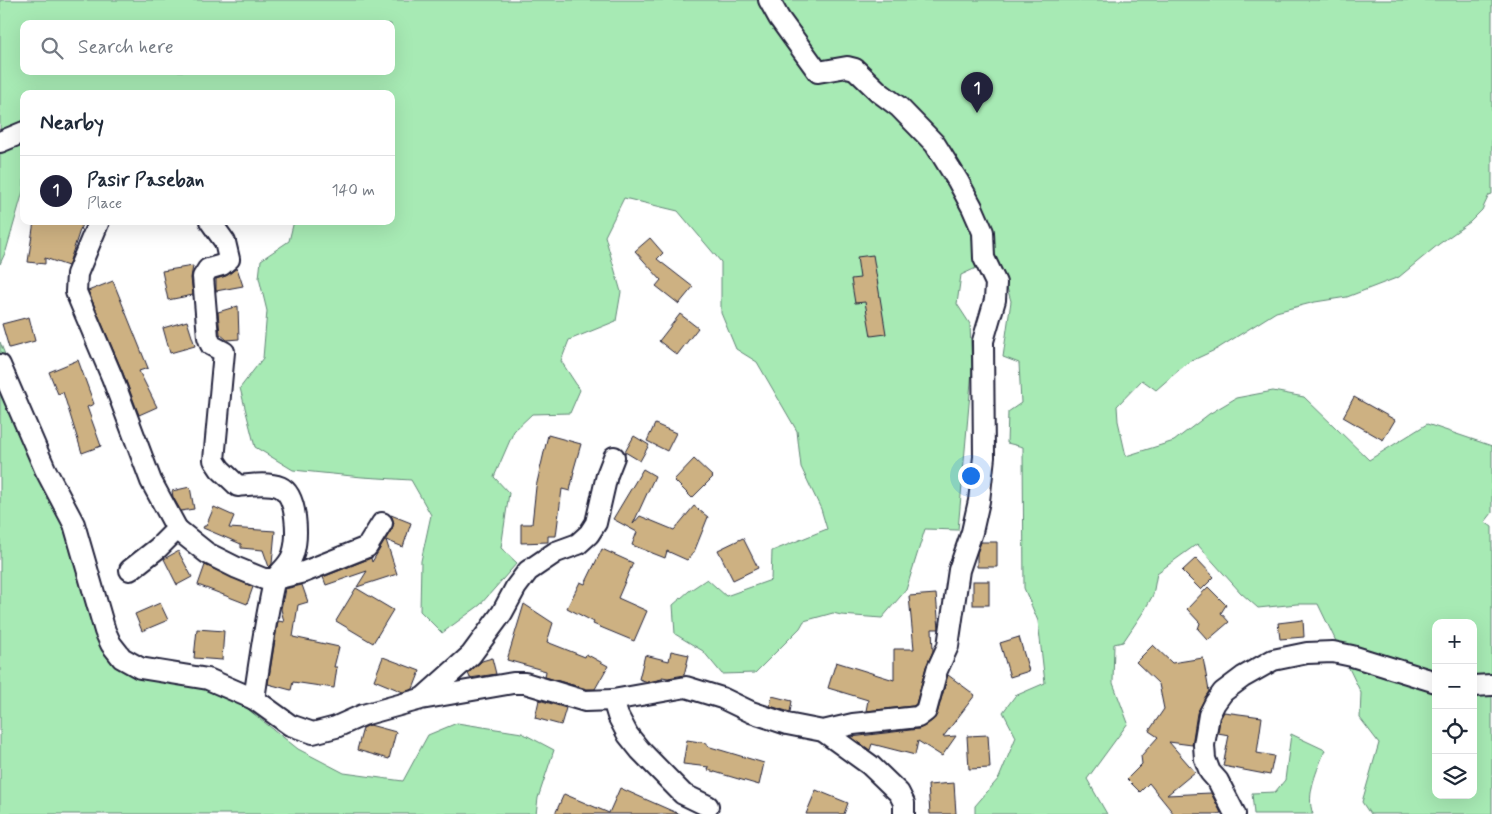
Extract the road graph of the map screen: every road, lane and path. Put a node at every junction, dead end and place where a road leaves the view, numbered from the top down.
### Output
1 (769, 0) edge
2 (20, 134) edge
3 (0, 142) edge
4 (98, 225) edge
5 (213, 225) edge
6 (0, 365) edge
7 (614, 457) dead end
8 (382, 523) dead end
9 (178, 530) junction
10 (130, 570) dead end
11 (275, 579) junction
12 (1432, 681) edge
13 (1492, 685) edge
14 (1477, 686) edge
15 (254, 700) junction
16 (422, 700) junction
17 (614, 700) junction
18 (823, 731) junction
19 (708, 806) dead end
20 (904, 814) edge
21 (1235, 814) edge

1 - 18 street
2 - 3 street
4 - 9 street
5 - 11 street
6 - 15 street
7 - 16 street
8 - 11 street
9 - 10 street
9 - 11 street
11 - 15 street
12 - 21 street
13 - 14 street
15 - 16 street
16 - 17 street
17 - 18 street
17 - 19 street
18 - 20 street

